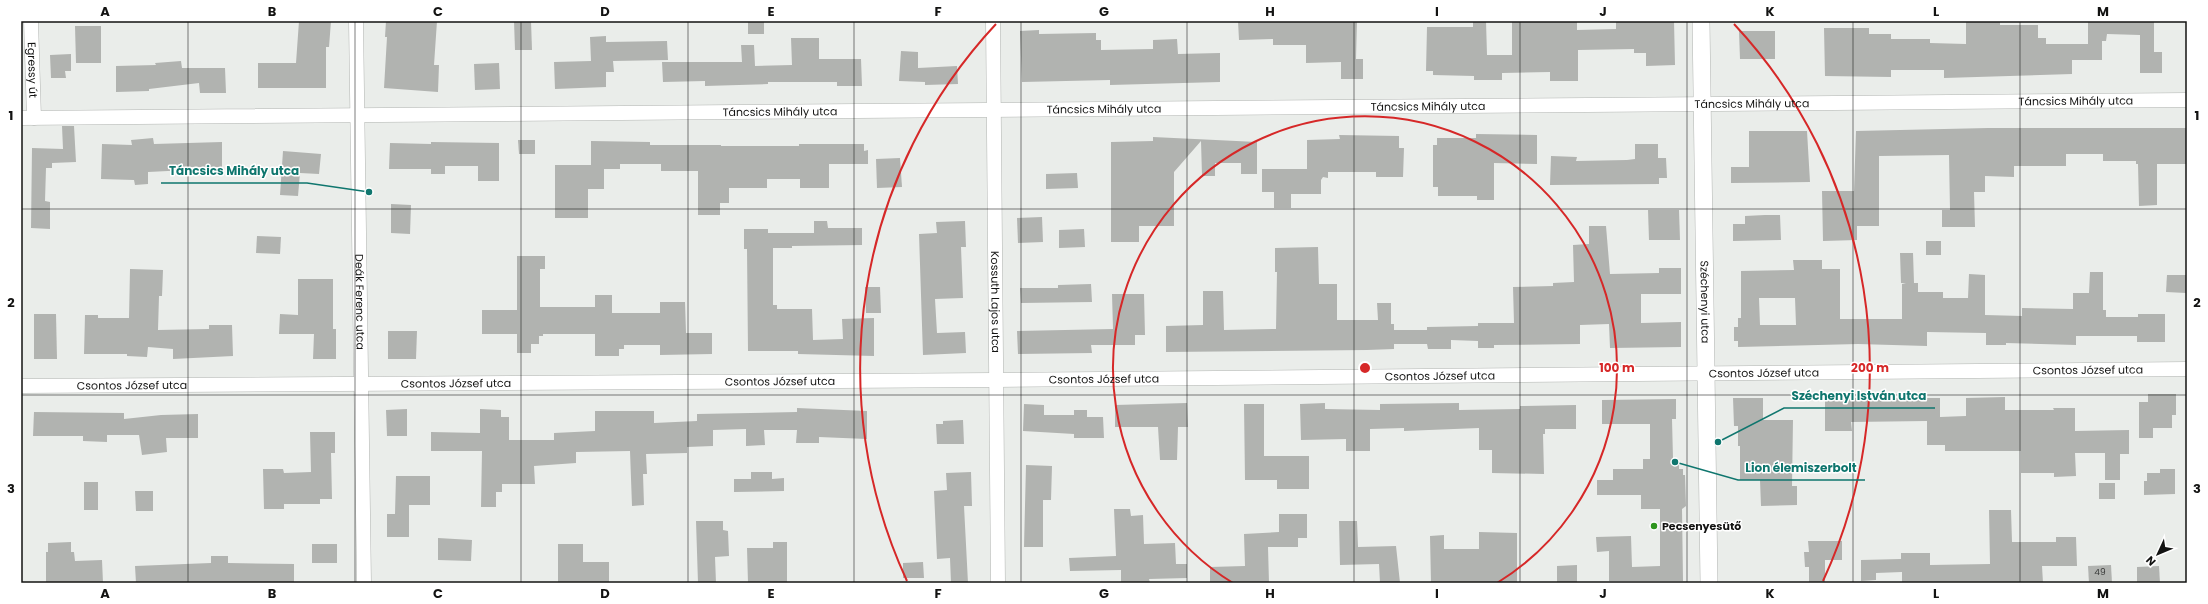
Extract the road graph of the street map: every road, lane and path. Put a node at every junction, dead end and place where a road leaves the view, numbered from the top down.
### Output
1 (31, 21) edge
2 (356, 21) edge
3 (993, 21) edge
4 (1701, 21) edge
5 (2187, 100) edge
6 (1702, 105) junction
7 (994, 111) junction
8 (356, 116) junction
9 (27, 118) edge
10 (2187, 369) edge
11 (1705, 372) junction
12 (994, 380) junction
13 (361, 384) junction
14 (21, 386) edge
15 (364, 583) edge
16 (998, 583) edge
17 (1709, 583) edge

1 - 9 street, Egressy út
2 - 8 street, Deák Ferenc utca
3 - 7 street, Kossuth Lajos utca
4 - 6 street, Széchenyi utca
5 - 6 street, Táncsics Mihály utca
6 - 7 street, Táncsics Mihály utca
6 - 11 street, Széchenyi utca
7 - 8 street, Táncsics Mihály utca
7 - 12 street, Kossuth Lajos utca
8 - 9 street, Táncsics Mihály utca
8 - 13 street, Deák Ferenc utca
10 - 11 street, Csontos József utca
11 - 12 street, Csontos József utca
11 - 17 street, Széchenyi utca
12 - 13 street, Csontos József utca
12 - 16 street, Kossuth Lajos utca
13 - 14 street, Csontos József utca
13 - 15 street, Deák Ferenc utca

